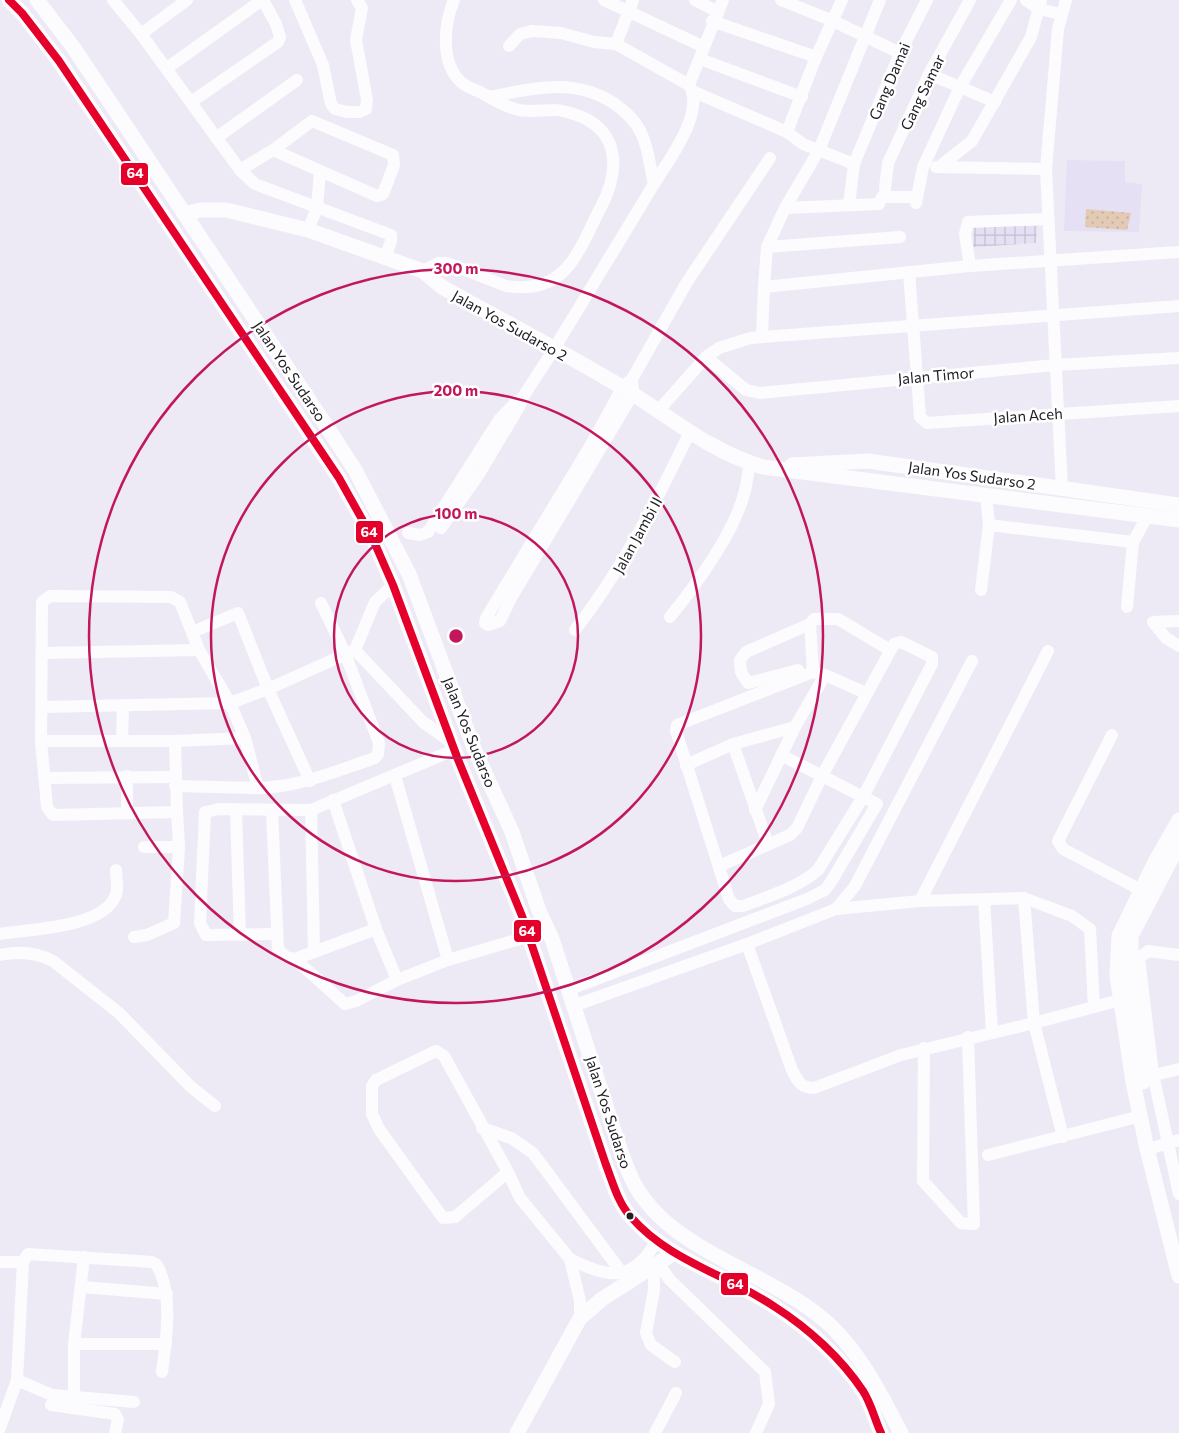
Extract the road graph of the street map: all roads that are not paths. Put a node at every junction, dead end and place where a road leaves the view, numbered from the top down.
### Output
1 (9, 0) edge
2 (36, 0) edge
3 (114, 0) edge
4 (187, 0) edge
5 (262, 0) edge
6 (295, 0) edge
7 (357, 0) edge
8 (454, 0) edge
9 (604, 0) edge
10 (695, 0) edge
11 (781, 0) edge
12 (842, 0) edge
13 (880, 0) edge
14 (927, 0) edge
15 (970, 0) edge
16 (1011, 0) edge
17 (1026, 0) edge
18 (1066, 0) edge
19 (1040, 5) edge
20 (631, 6) edge
21 (718, 11) edge
22 (1061, 14) junction
23 (833, 21) junction
24 (141, 34) junction
25 (865, 38) junction
26 (616, 44) junction
27 (509, 46) dead end
28 (702, 53) junction
29 (900, 53) junction
30 (816, 57) junction
31 (167, 68) junction
32 (929, 74) junction
33 (297, 80) dead end
34 (960, 87) junction
35 (691, 88) junction
36 (489, 97) junction
37 (802, 97) junction
38 (191, 102) junction
39 (995, 102) junction
40 (787, 132) junction
41 (216, 138) junction
42 (273, 150) junction
43 (819, 150) junction
44 (770, 158) dead end
45 (854, 164) junction
46 (923, 167) junction
47 (939, 167) junction
48 (1046, 169) junction
49 (240, 170) junction
50 (320, 171) junction
51 (654, 184) junction
52 (885, 189) dead end
53 (849, 205) junction
54 (317, 208) junction
55 (785, 208) junction
56 (184, 214) junction
57 (1047, 219) junction
58 (308, 230) junction
59 (900, 237) dead end
60 (767, 247) junction
61 (1179, 252) edge
62 (385, 259) junction
63 (1050, 262) junction
64 (970, 266) junction
65 (423, 271) junction
66 (909, 272) junction
67 (764, 287) junction
68 (1179, 306) edge
69 (1052, 316) junction
70 (914, 326) junction
71 (762, 336) junction
72 (554, 349) junction
73 (706, 357) junction
74 (1179, 358) edge
75 (1055, 365) junction
76 (917, 376) junction
77 (629, 387) junction
78 (523, 397) junction
79 (1179, 406) edge
80 (658, 411) junction
81 (1057, 413) junction
82 (329, 430) junction
83 (689, 434) junction
84 (314, 442) junction
85 (757, 465) junction
86 (1001, 479) junction
87 (1062, 489) junction
88 (993, 496) junction
89 (1179, 506) edge
90 (1146, 517) junction
91 (383, 520) junction
92 (1179, 520) edge
93 (989, 525) junction
94 (367, 528) junction
95 (441, 528) dead end
96 (408, 533) dead end
97 (1133, 542) junction
98 (393, 585) junction
99 (981, 590) dead end
100 (321, 603) dead end
101 (1127, 607) dead end
102 (670, 617) dead end
103 (1179, 621) edge
104 (810, 624) junction
105 (575, 630) dead end
106 (192, 632) junction
107 (1179, 646) edge
108 (199, 650) junction
109 (890, 650) junction
110 (350, 651) junction
111 (1048, 651) dead end
112 (42, 653) junction
113 (972, 661) dead end
114 (817, 671) junction
115 (268, 689) junction
116 (866, 693) junction
117 (230, 703) junction
118 (123, 705) junction
119 (42, 707) junction
120 (795, 727) junction
121 (1112, 735) dead end
122 (246, 738) junction
123 (41, 741) junction
124 (122, 741) junction
125 (175, 741) junction
126 (733, 744) junction
127 (452, 746) junction
128 (781, 755) junction
129 (686, 765) junction
130 (127, 776) junction
131 (395, 776) junction
132 (822, 776) junction
133 (46, 778) junction
134 (310, 781) junction
135 (175, 782) junction
136 (258, 788) junction
137 (863, 797) junction
138 (333, 800) junction
139 (311, 810) junction
140 (755, 810) junction
141 (236, 811) junction
142 (272, 811) junction
143 (127, 812) junction
144 (177, 812) junction
145 (1179, 820) edge
146 (768, 844) junction
147 (1179, 844) edge
148 (178, 847) junction
149 (144, 848) dead end
150 (719, 866) junction
151 (116, 870) dead end
152 (1141, 890) junction
153 (1024, 898) junction
154 (984, 899) junction
155 (920, 902) junction
156 (836, 909) junction
157 (539, 911) junction
158 (522, 916) junction
159 (376, 929) junction
160 (724, 931) junction
161 (0, 934) edge
162 (277, 934) junction
163 (240, 935) junction
164 (530, 936) junction
165 (134, 937) dead end
166 (747, 944) junction
167 (314, 950) junction
168 (731, 950) junction
169 (0, 955) edge
170 (1179, 955) edge
171 (295, 959) junction
172 (448, 960) junction
173 (562, 975) junction
174 (397, 980) junction
175 (544, 982) junction
176 (1136, 985) junction
177 (568, 990) junction
178 (1120, 1000) junction
179 (574, 1006) junction
180 (1094, 1007) junction
181 (1034, 1023) junction
182 (992, 1032) junction
183 (968, 1038) junction
184 (924, 1048) junction
185 (1179, 1069) edge
186 (1148, 1076) junction
187 (215, 1106) dead end
188 (1141, 1116) junction
189 (482, 1128) junction
190 (1063, 1137) junction
191 (1167, 1143) edge
192 (988, 1155) dead end
193 (508, 1172) junction
194 (1179, 1194) edge
195 (1179, 1241) edge
196 (656, 1242) junction
197 (674, 1253) junction
198 (84, 1257) junction
199 (570, 1259) junction
200 (0, 1262) edge
201 (23, 1262) junction
202 (656, 1265) junction
203 (622, 1273) junction
204 (1179, 1276) edge
205 (82, 1287) junction
206 (167, 1294) junction
207 (580, 1318) junction
208 (74, 1344) junction
209 (166, 1344) junction
210 (675, 1362) dead end
211 (162, 1372) dead end
212 (17, 1380) junction
213 (676, 1393) dead end
214 (74, 1396) junction
215 (134, 1402) dead end
216 (52, 1405) dead end
217 (0, 1428) edge
218 (115, 1433) edge
219 (517, 1433) edge
220 (655, 1433) edge
221 (756, 1433) edge
222 (881, 1433) edge
223 (901, 1433) edge

1 - 84 main road, Jalan Yos Sudarso
2 - 56 main road, Jalan Yos Sudarso
3 - 24 street
4 - 24 street
5 - 31 street
5 - 38 street
6 - 7 street
8 - 36 street
9 - 20 street
10 - 21 street
11 - 23 street
12 - 23 street
13 - 25 street
14 - 29 street, Gang Damai
15 - 32 street, Gang Samar
16 - 34 street
17 - 19 street
18 - 22 street
19 - 22 street
19 - 39 street
20 - 26 street
20 - 28 street
21 - 28 street
21 - 30 street
22 - 48 street
23 - 25 street
23 - 30 street
24 - 31 street
25 - 29 street
25 - 43 street
26 - 27 street
26 - 35 street
28 - 35 street
28 - 37 street
29 - 45 street, Gang Damai
30 - 37 street
31 - 38 street
32 - 34 street
32 - 52 street, Gang Samar
33 - 41 street
34 - 39 street
34 - 46 street
35 - 40 street
35 - 51 street
36 - 51 street
36 - 65 street
37 - 40 street
38 - 41 street
39 - 47 street
40 - 43 street
41 - 49 street
42 - 49 street
42 - 50 street
42 - 50 street
43 - 45 street
43 - 55 street
44 - 77 street
45 - 53 street, Gang Damai
46 - 47 street
46 - 53 street
47 - 48 street
48 - 57 street
49 - 54 street
50 - 54 street
51 - 72 street
53 - 55 street
54 - 58 street
54 - 62 street
55 - 60 street
56 - 58 main road, Jalan Yos Sudarso 2
56 - 82 main road, Jalan Yos Sudarso
57 - 63 street
57 - 64 street
58 - 62 main road, Jalan Yos Sudarso 2
59 - 60 street
60 - 67 street
61 - 63 street
62 - 65 main road, Jalan Yos Sudarso 2
63 - 64 street
63 - 69 street
64 - 66 street
65 - 72 main road, Jalan Yos Sudarso 2
66 - 67 street
66 - 70 street, Jalan Aceh
67 - 71 street
68 - 69 street
69 - 70 street
69 - 75 street
70 - 71 street
70 - 76 street, Jalan Aceh
71 - 73 street
72 - 77 main road, Jalan Yos Sudarso 2
72 - 78 street
73 - 76 street, Jalan Timor
73 - 80 street
74 - 75 street, Jalan Timor
75 - 76 street, Jalan Timor
75 - 81 street
76 - 81 street, Jalan Aceh
77 - 77 street
77 - 80 main road, Jalan Yos Sudarso 2
78 - 95 street
78 - 96 street
79 - 81 street, Jalan Aceh
80 - 83 main road, Jalan Yos Sudarso 2
81 - 87 street
82 - 84 main road
82 - 91 main road, Jalan Yos Sudarso
83 - 85 main road, Jalan Yos Sudarso 2
83 - 105 street, Jalan Jambi II
84 - 94 main road, Jalan Yos Sudarso
85 - 86 main road, Jalan Yos Sudarso 2
85 - 88 main road, Jalan Yos Sudarso 2
85 - 102 street
86 - 87 main road, Jalan Yos Sudarso 2
86 - 88 main road
87 - 89 main road, Jalan Yos Sudarso 2
88 - 90 main road, Jalan Yos Sudarso 2
88 - 93 street
90 - 92 main road, Jalan Yos Sudarso 2
90 - 97 street
91 - 94 main road
91 - 157 main road, Jalan Yos Sudarso
93 - 97 street
93 - 99 street
94 - 98 main road, Jalan Yos Sudarso
97 - 101 street
98 - 110 street
98 - 127 main road, Jalan Yos Sudarso
100 - 110 street
103 - 107 street
104 - 109 street
104 - 114 street
104 - 114 street
106 - 108 street
106 - 112 street
106 - 115 street
108 - 112 street
108 - 117 street
109 - 116 street
109 - 137 street
110 - 115 street
110 - 127 street
110 - 134 street
111 - 155 street
112 - 119 street
113 - 156 street
114 - 116 street
114 - 120 street
114 - 129 street
115 - 117 street
115 - 134 street
116 - 132 street
117 - 118 street
117 - 122 street
118 - 119 street
118 - 124 street
119 - 123 street
120 - 126 street
120 - 128 street
121 - 152 street
122 - 125 street
122 - 136 street
123 - 124 street
123 - 133 street
124 - 125 street
125 - 135 street
126 - 129 street
126 - 140 street
127 - 131 street
127 - 158 main road, Jalan Yos Sudarso
128 - 132 street
128 - 140 street
129 - 150 street
130 - 133 street
130 - 135 street
130 - 143 street
131 - 138 street
131 - 172 street
132 - 137 street
132 - 146 street
133 - 143 street
134 - 136 street
135 - 136 street
135 - 144 street
137 - 150 street
137 - 160 street
138 - 139 street
138 - 159 street
139 - 142 street
139 - 167 street
140 - 146 street
141 - 142 street
141 - 163 street
141 - 163 street
142 - 162 street
143 - 144 street
144 - 148 street
145 - 152 main road
146 - 150 street
147 - 176 main road
148 - 149 street
148 - 165 street
151 - 161 street
152 - 178 main road
153 - 154 street
153 - 180 street
153 - 181 street
154 - 155 street
154 - 182 street
155 - 156 street
156 - 166 street
157 - 158 main road
157 - 173 main road, Jalan Yos Sudarso
158 - 164 main road, Jalan Yos Sudarso
159 - 167 street
159 - 174 street
160 - 168 street
160 - 177 street
162 - 163 street
162 - 171 street
164 - 172 street
164 - 175 main road, Jalan Yos Sudarso
166 - 168 street
166 - 184 street
167 - 171 street
168 - 179 street
169 - 187 street
170 - 176 street
171 - 174 street
172 - 174 street
173 - 175 main road
173 - 177 main road, Jalan Yos Sudarso
175 - 196 main road, Jalan Yos Sudarso
176 - 186 main road
177 - 179 main road, Jalan Yos Sudarso
178 - 180 street
178 - 188 main road
179 - 223 main road, Jalan Yos Sudarso
180 - 181 street
181 - 182 street
181 - 190 street
182 - 183 street
183 - 184 street
183 - 184 street
185 - 186 street
186 - 191 main road
188 - 190 street
188 - 204 main road
189 - 193 street
189 - 193 street
189 - 203 street
190 - 192 street
191 - 194 street
191 - 195 main road
193 - 199 street
196 - 197 main road, Jalan Yos Sudarso
196 - 203 street
197 - 202 main road
197 - 222 main road, Jalan Yos Sudarso
198 - 201 street
198 - 205 street
198 - 206 street
199 - 203 street
199 - 207 street
200 - 201 street
201 - 212 street
202 - 207 main road
202 - 210 street
202 - 221 street
205 - 206 street
205 - 208 street
206 - 209 street
207 - 219 main road
208 - 209 street
208 - 214 street
209 - 211 street
212 - 214 street
212 - 217 street
213 - 220 street
214 - 215 street
216 - 218 street

